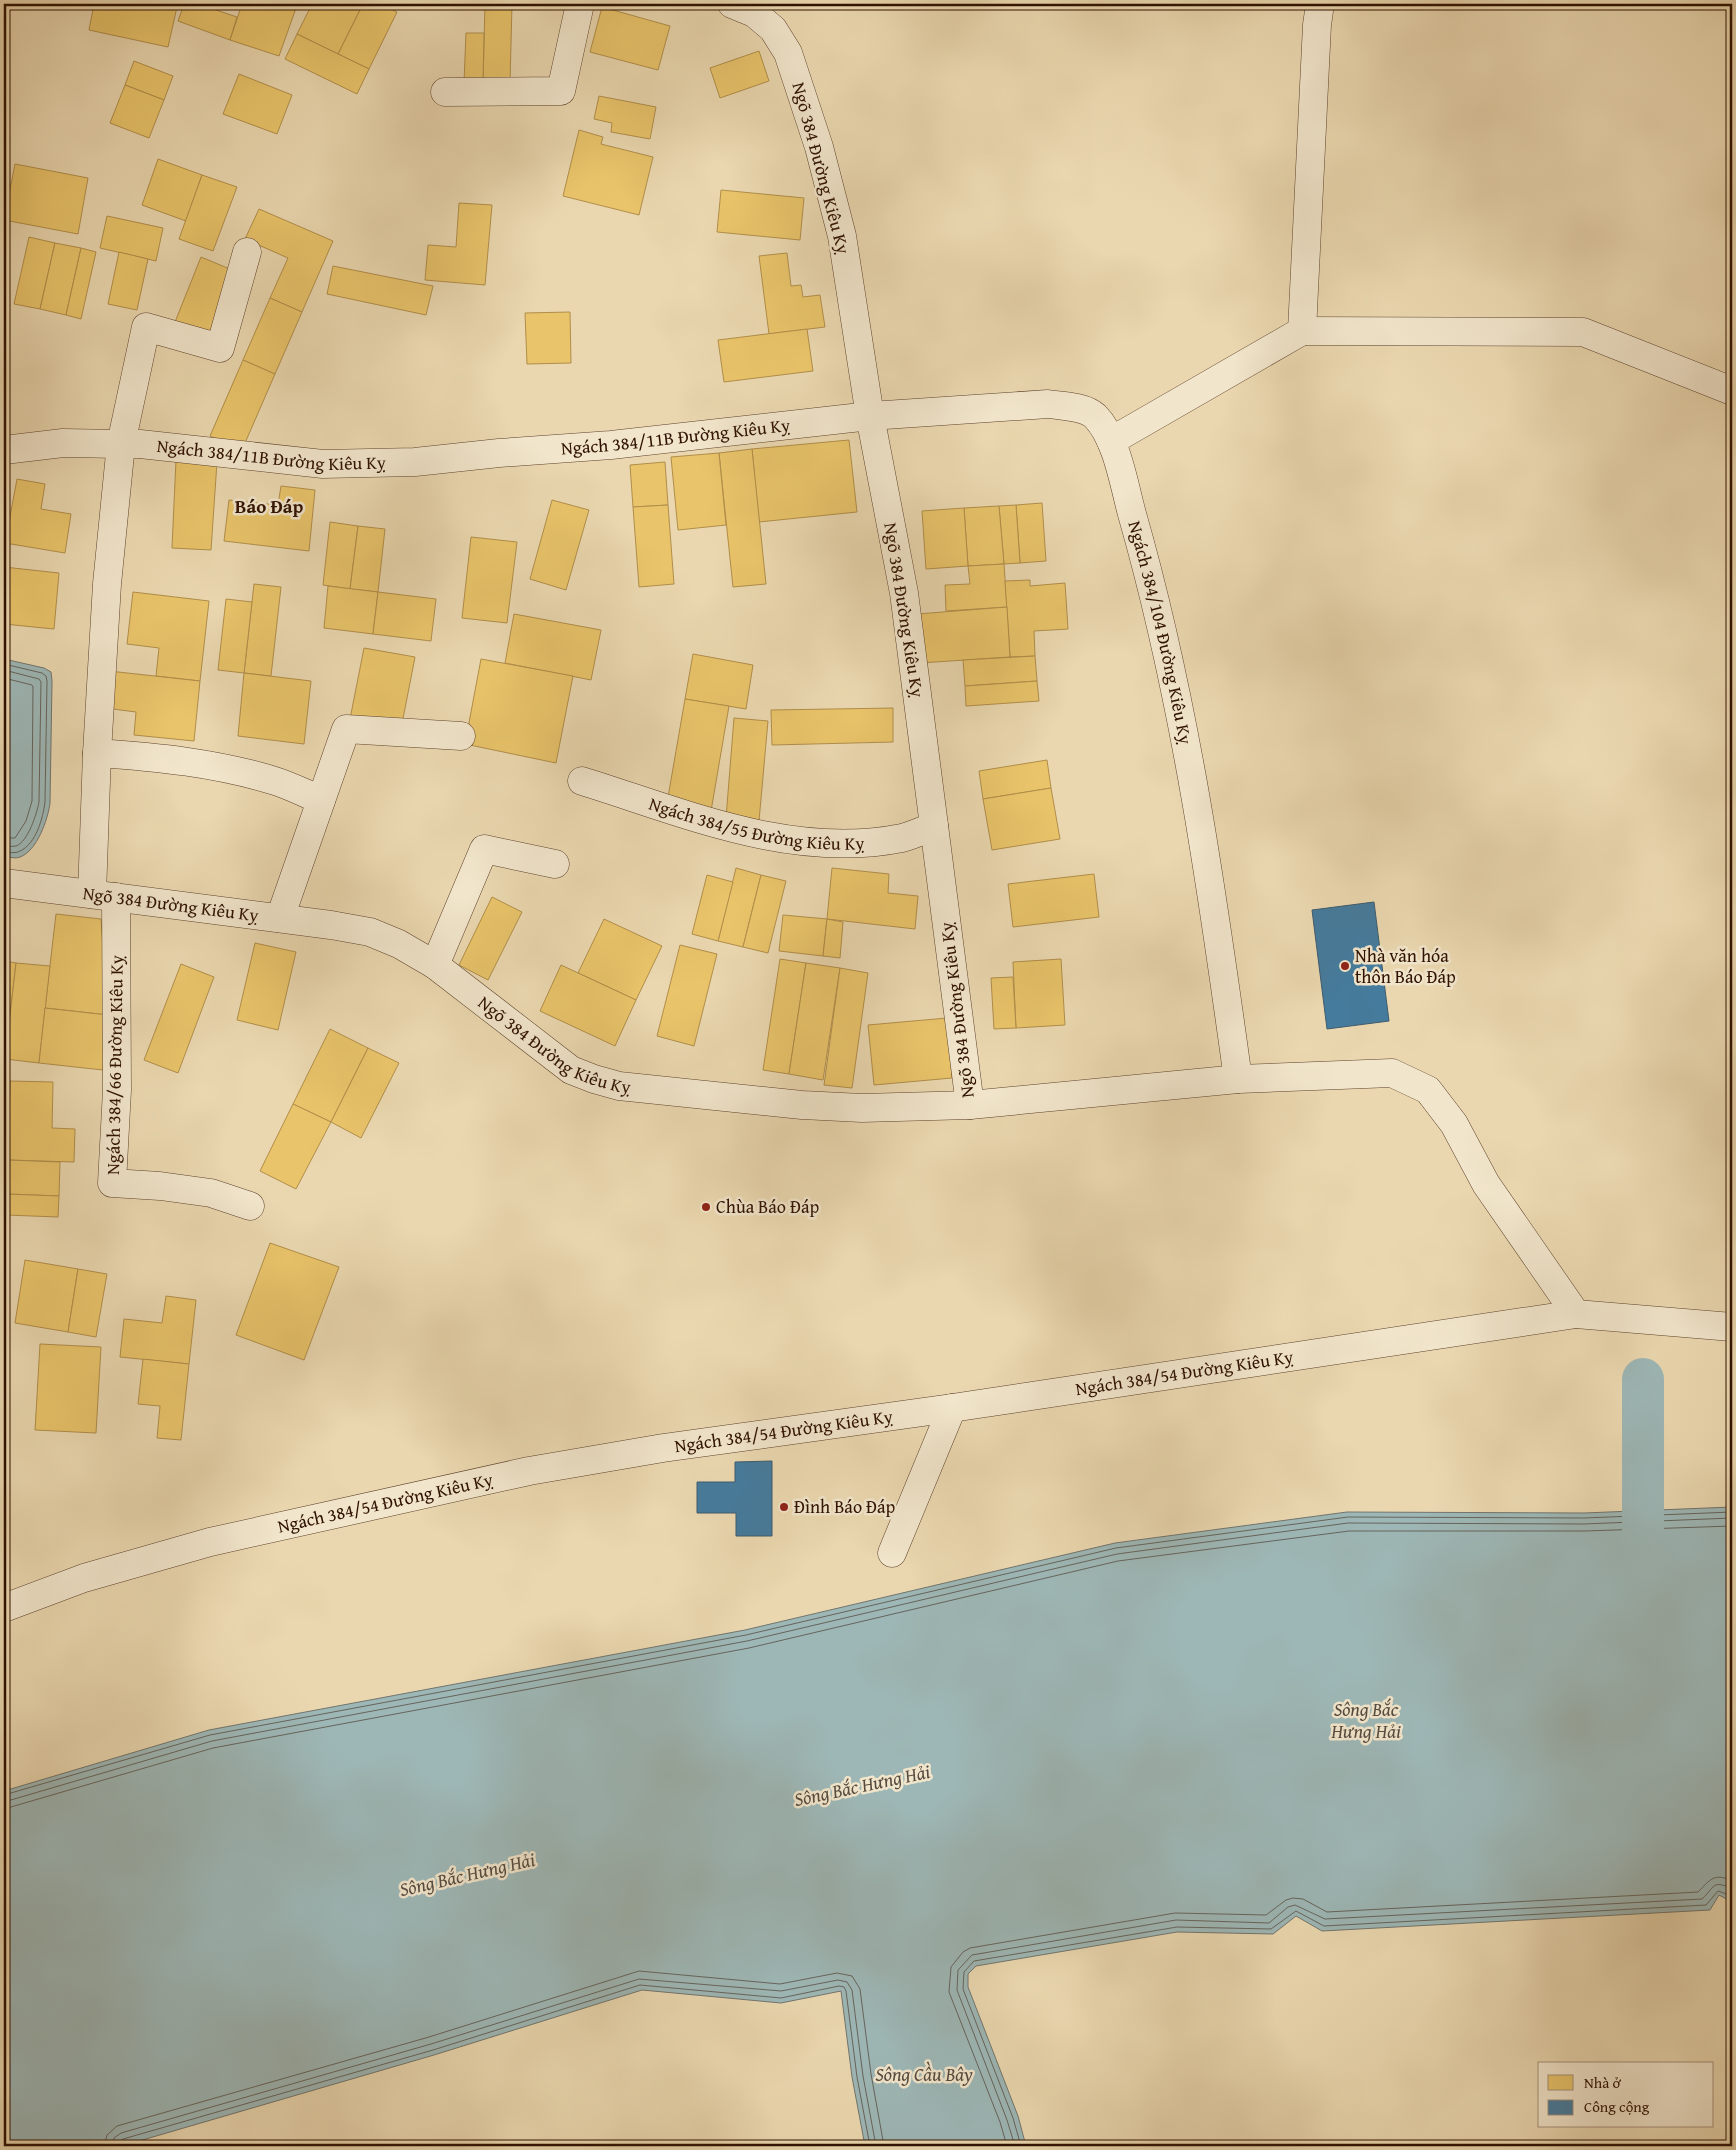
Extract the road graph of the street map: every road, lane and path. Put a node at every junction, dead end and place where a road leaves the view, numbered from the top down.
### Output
1 (580, 4) edge
2 (734, 4) edge
3 (1320, 4) edge
4 (445, 92) dead end
5 (247, 252) dead end
6 (1302, 331) junction
7 (1732, 391) edge
8 (870, 416) junction
9 (1111, 442) junction
10 (121, 444) junction
11 (4, 450) edge
12 (461, 736) dead end
13 (97, 753) junction
14 (582, 781) dead end
15 (321, 800) junction
16 (934, 826) junction
17 (555, 864) dead end
18 (4, 883) edge
19 (104, 895) junction
20 (280, 918) junction
21 (435, 965) junction
22 (1238, 1079) junction
23 (970, 1105) junction
24 (250, 1206) dead end
25 (1576, 1314) junction
26 (1732, 1327) edge
27 (952, 1408) junction
28 (892, 1553) dead end
29 (4, 1608) edge

1 - 4 street
2 - 8 street, Ngõ 384 Đường Kiêu Kỵ
3 - 6 street
5 - 10 street
6 - 7 street
6 - 9 street
8 - 9 street, Ngách 384/104 Đường Kiêu Kỵ
8 - 10 street, Ngách 384/11B Đường Kiêu Kỵ
8 - 16 street, Ngõ 384 Đường Kiêu Kỵ
9 - 22 street, Ngách 384/104 Đường Kiêu Kỵ
10 - 11 street, Ngách 384/11B Đường Kiêu Kỵ
10 - 13 street
12 - 15 street
13 - 15 street
13 - 19 street
14 - 16 street, Ngách 384/55 Đường Kiêu Kỵ
15 - 20 street
16 - 23 street, Ngõ 384 Đường Kiêu Kỵ
17 - 21 street
18 - 19 street, Ngõ 384 Đường Kiêu Kỵ
19 - 20 street, Ngõ 384 Đường Kiêu Kỵ
19 - 24 street, Ngách 384/66 Đường Kiêu Kỵ
20 - 21 street, Ngõ 384 Đường Kiêu Kỵ
21 - 23 street, Ngõ 384 Đường Kiêu Kỵ
22 - 23 street
22 - 25 street
25 - 26 street, Ngách 384/54 Đường Kiêu Kỵ
25 - 27 street, Ngách 384/54 Đường Kiêu Kỵ
27 - 28 street
27 - 29 street, Ngách 384/54 Đường Kiêu Kỵ

